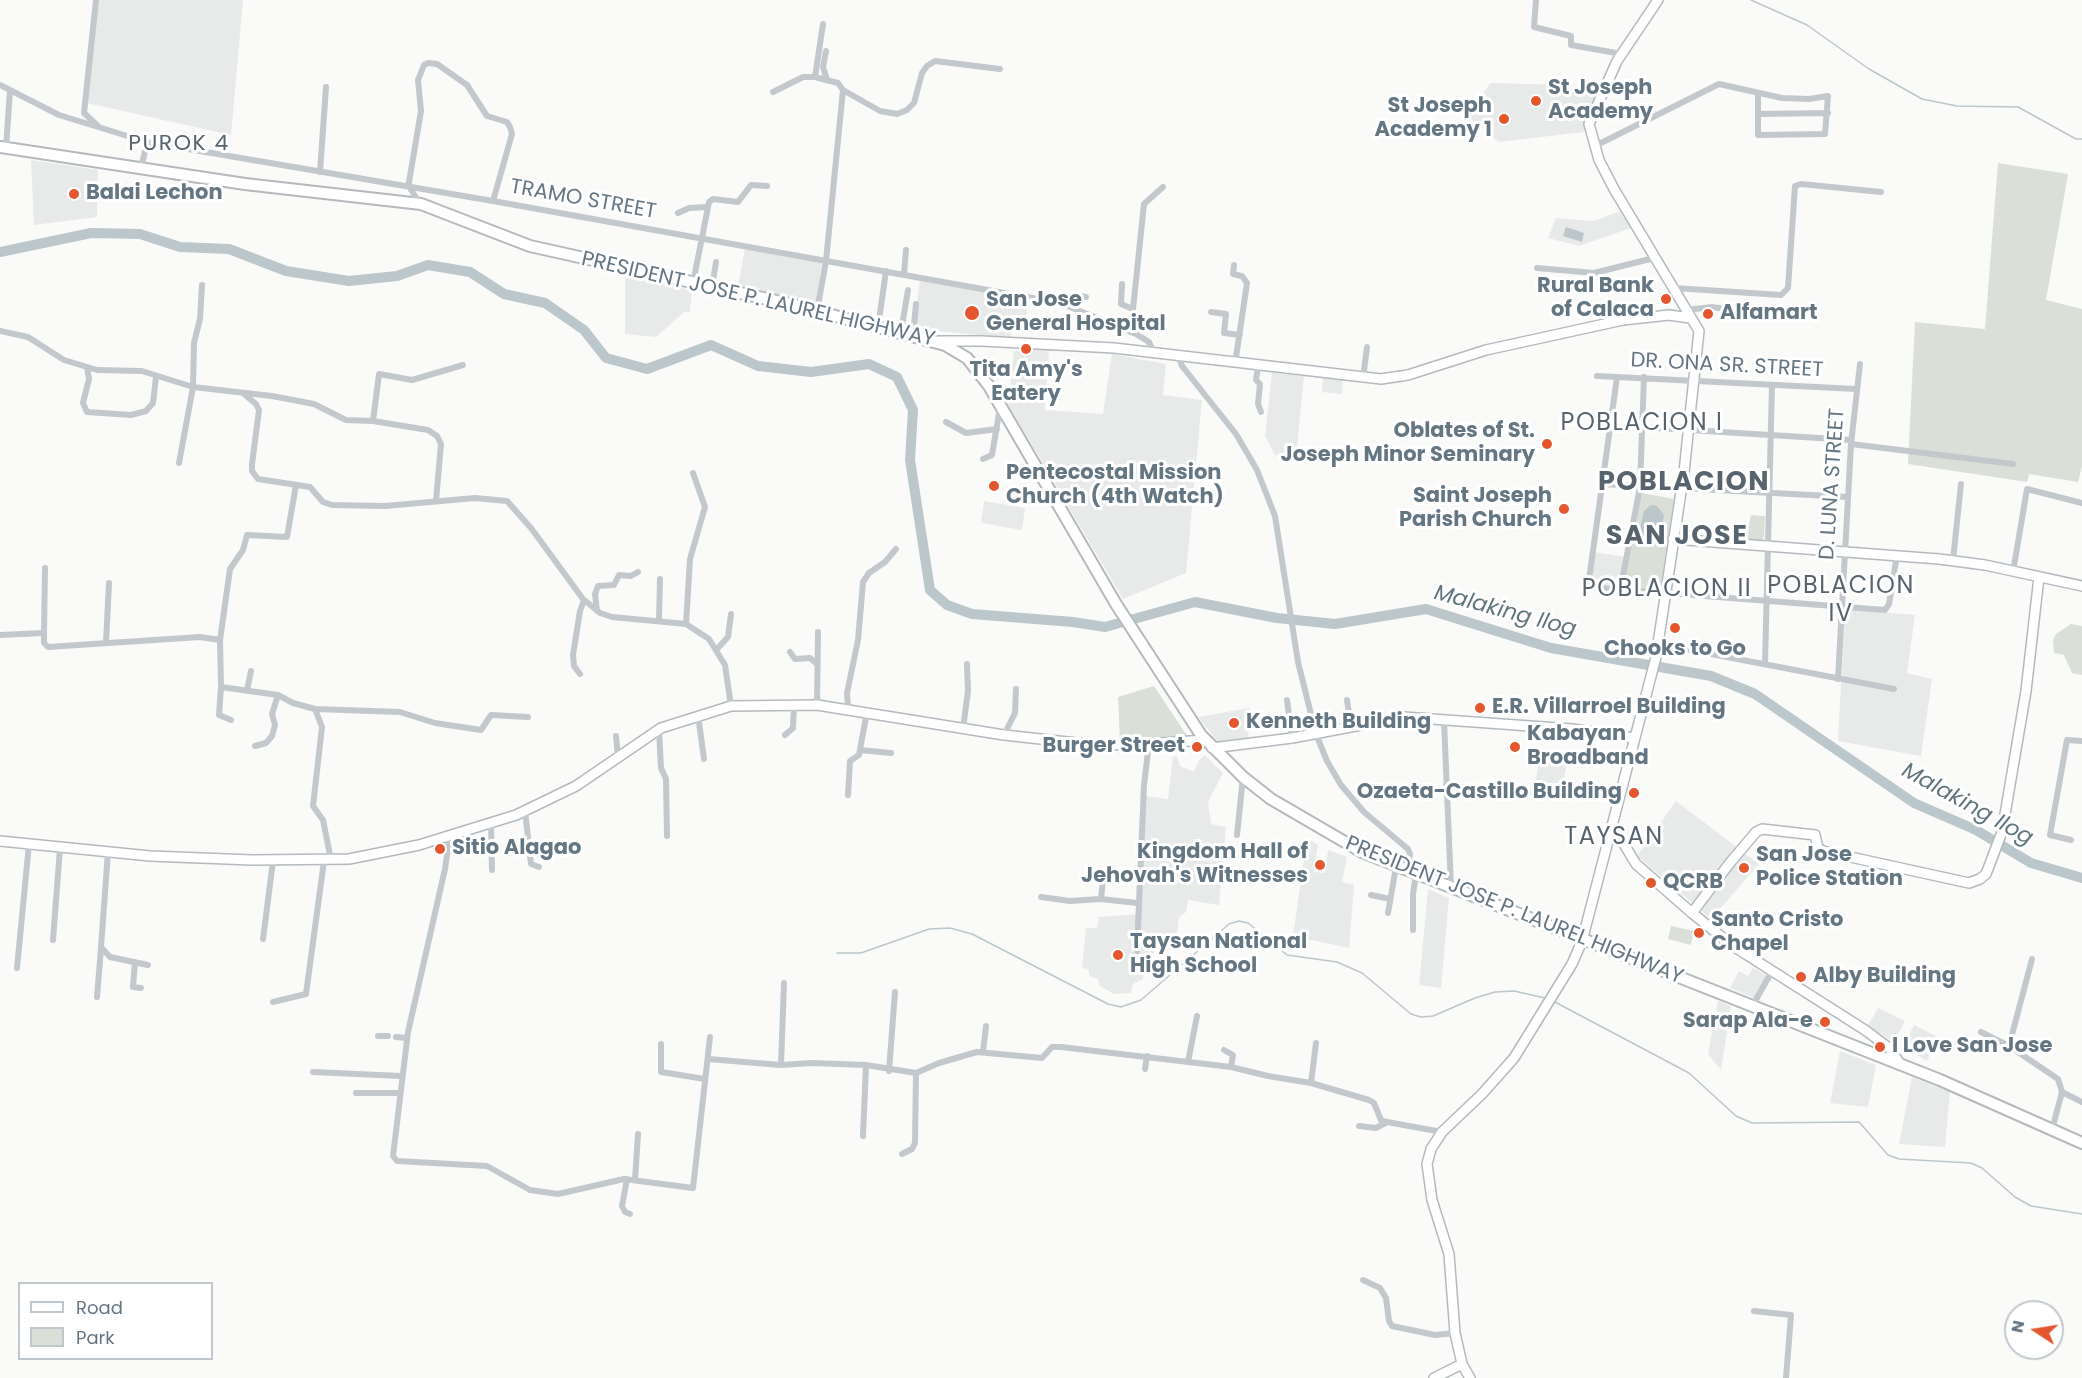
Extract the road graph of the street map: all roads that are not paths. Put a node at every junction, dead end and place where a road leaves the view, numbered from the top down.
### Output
1 (96, 0) edge
2 (1536, 0) edge
3 (1658, 0) edge
4 (823, 24) dead end
5 (826, 51) dead end
6 (1623, 54) junction
7 (1000, 69) dead end
8 (815, 77) junction
9 (827, 80) junction
10 (0, 85) edge
11 (326, 87) dead end
12 (10, 90) junction
13 (843, 90) junction
14 (773, 92) dead end
15 (1758, 93) junction
16 (1828, 113) junction
17 (1758, 114) junction
18 (100, 129) junction
19 (147, 142) junction
20 (1595, 146) junction
21 (3, 147) edge
22 (141, 169) junction
23 (320, 172) junction
24 (766, 186) dead end
25 (1163, 187) dead end
26 (410, 188) junction
27 (1881, 192) dead end
28 (493, 201) junction
29 (421, 204) junction
30 (708, 207) junction
31 (678, 213) dead end
32 (701, 238) junction
33 (906, 250) dead end
34 (1654, 258) junction
35 (826, 261) junction
36 (716, 262) dead end
37 (1234, 265) dead end
38 (1537, 268) dead end
39 (886, 271) junction
40 (904, 274) junction
41 (693, 284) junction
42 (1122, 284) dead end
43 (202, 285) dead end
44 (712, 288) junction
45 (1674, 288) junction
46 (908, 290) dead end
47 (1086, 297) dead end
48 (916, 304) dead end
49 (1073, 308) junction
50 (1133, 309) junction
51 (817, 311) junction
52 (1739, 311) dead end
53 (1212, 312) dead end
54 (1688, 314) junction
55 (878, 327) junction
56 (0, 331) edge
57 (901, 332) junction
58 (1136, 334) junction
59 (913, 335) junction
60 (1240, 335) junction
61 (936, 341) junction
62 (1367, 347) dead end
63 (1154, 354) junction
64 (1179, 357) junction
65 (463, 364) dead end
66 (1235, 364) junction
67 (1860, 364) dead end
68 (87, 367) junction
69 (1258, 367) junction
70 (1597, 376) dead end
71 (1617, 376) junction
72 (156, 377) junction
73 (1643, 377) junction
74 (1363, 378) junction
75 (1695, 379) junction
76 (1772, 385) junction
77 (193, 387) junction
78 (1856, 389) junction
79 (244, 394) junction
80 (1000, 404) junction
81 (1261, 412) dead end
82 (373, 421) junction
83 (946, 422) dead end
84 (1641, 427) junction
85 (997, 429) junction
86 (1689, 430) junction
87 (1771, 437) junction
88 (1851, 442) junction
89 (983, 459) dead end
90 (179, 463) dead end
91 (2013, 464) dead end
92 (693, 473) dead end
93 (1603, 484) junction
94 (1961, 484) dead end
95 (296, 485) junction
96 (1640, 487) junction
97 (1681, 488) junction
98 (1769, 493) junction
99 (1848, 497) junction
100 (436, 501) junction
101 (2082, 503) edge
102 (1673, 539) junction
103 (1767, 546) junction
104 (896, 549) dead end
105 (1845, 551) junction
106 (1897, 555) junction
107 (1953, 560) junction
108 (45, 568) dead end
109 (638, 572) dead end
110 (2013, 572) junction
111 (2039, 577) junction
112 (660, 579) dead end
113 (109, 583) dead end
114 (2082, 586) edge
115 (1620, 591) junction
116 (1667, 594) junction
117 (584, 600) junction
118 (1766, 601) junction
119 (1842, 605) junction
120 (597, 611) junction
121 (731, 614) dead end
122 (659, 620) junction
123 (687, 624) junction
124 (818, 632) dead end
125 (44, 633) junction
126 (0, 635) edge
127 (220, 640) junction
128 (106, 643) junction
129 (1659, 644) junction
130 (717, 649) junction
131 (790, 652) dead end
132 (817, 664) junction
133 (968, 664) dead end
134 (1765, 664) junction
135 (251, 671) dead end
136 (580, 674) dead end
137 (1838, 679) junction
138 (221, 687) junction
139 (1016, 689) dead end
140 (1894, 689) dead end
141 (247, 690) junction
142 (278, 695) junction
143 (1287, 700) dead end
144 (1347, 700) dead end
145 (794, 705) junction
146 (817, 705) junction
147 (731, 706) junction
148 (848, 708) junction
149 (315, 709) junction
150 (867, 712) junction
151 (698, 715) junction
152 (528, 717) dead end
153 (1275, 718) dead end
154 (231, 720) dead end
155 (1444, 720) junction
156 (1290, 722) junction
157 (1351, 726) junction
158 (963, 729) junction
159 (659, 730) junction
160 (1316, 734) junction
161 (785, 735) dead end
162 (1004, 735) junction
163 (616, 736) dead end
164 (1292, 738) junction
165 (1634, 738) junction
166 (2082, 741) edge
167 (1149, 744) junction
168 (1209, 744) junction
169 (255, 746) dead end
170 (860, 750) junction
171 (891, 753) dead end
172 (618, 757) junction
173 (704, 759) dead end
174 (1243, 777) junction
175 (1446, 786) junction
176 (848, 795) dead end
177 (1620, 798) junction
178 (525, 811) junction
179 (491, 823) junction
180 (1613, 826) junction
181 (450, 834) junction
182 (1237, 835) dead end
183 (667, 836) dead end
184 (2071, 840) dead end
185 (0, 841) edge
186 (29, 844) junction
187 (60, 848) junction
188 (108, 852) junction
189 (273, 861) junction
190 (328, 861) junction
191 (539, 867) dead end
192 (1396, 867) junction
193 (492, 870) dead end
194 (1412, 873) junction
195 (1103, 880) dead end
196 (1451, 888) junction
197 (1371, 895) dead end
198 (1041, 897) dead end
199 (1101, 898) junction
200 (1390, 899) junction
201 (1070, 901) junction
202 (1137, 903) junction
203 (1069, 910) dead end
204 (1388, 913) dead end
205 (1692, 913) junction
206 (1413, 930) dead end
207 (263, 939) dead end
208 (53, 940) dead end
209 (1582, 941) junction
210 (101, 947) junction
211 (1137, 951) dead end
212 (2032, 959) dead end
213 (135, 962) junction
214 (148, 965) dead end
215 (17, 968) dead end
216 (1772, 971) junction
217 (784, 983) dead end
218 (141, 988) dead end
219 (895, 992) dead end
220 (97, 997) dead end
221 (273, 1002) dead end
222 (1753, 1005) junction
223 (1197, 1016) dead end
224 (986, 1026) dead end
225 (1981, 1032) dead end
226 (378, 1036) dead end
227 (388, 1036) dead end
228 (710, 1036) dead end
229 (396, 1037) dead end
230 (407, 1038) junction
231 (1316, 1042) dead end
232 (661, 1044) dead end
233 (2009, 1046) junction
234 (1224, 1050) dead end
235 (983, 1052) junction
236 (1147, 1056) junction
237 (708, 1059) junction
238 (1188, 1062) junction
239 (781, 1065) junction
240 (866, 1065) junction
241 (1901, 1065) junction
242 (1231, 1067) junction
243 (1145, 1069) dead end
244 (889, 1071) junction
245 (313, 1072) dead end
246 (916, 1073) junction
247 (401, 1076) junction
248 (705, 1079) junction
249 (1311, 1083) junction
250 (2062, 1092) junction
251 (356, 1093) dead end
252 (399, 1093) junction
253 (2082, 1102) edge
254 (1387, 1122) junction
255 (1359, 1126) dead end
256 (2052, 1130) junction
257 (1442, 1132) junction
258 (638, 1134) dead end
259 (863, 1136) dead end
260 (2082, 1143) edge
261 (902, 1154) dead end
262 (631, 1180) junction
263 (630, 1214) dead end
264 (1363, 1280) dead end
265 (1754, 1311) dead end
266 (1455, 1333) junction
267 (1462, 1364) junction
268 (1434, 1378) edge
269 (1470, 1378) edge
270 (1786, 1378) edge

1 - 18 street
2 - 6 street
3 - 6 main road
4 - 8 street
5 - 9 street
6 - 20 main road
7 - 13 street
8 - 9 street
8 - 14 street
9 - 13 street
10 - 12 street, TRAMO STREET
11 - 23 street
12 - 18 street, TRAMO STREET
12 - 21 street
13 - 35 street
15 - 16 street
15 - 17 street
15 - 20 street
16 - 17 street
16 - 17 street
18 - 19 street, TRAMO STREET
19 - 22 street
19 - 23 street, TRAMO STREET
20 - 34 main road
21 - 22 highway, PRESIDENT JOSE P. LAUREL HIGHWAY
22 - 29 highway, PRESIDENT JOSE P. LAUREL HIGHWAY
23 - 26 street, TRAMO STREET
24 - 30 street
25 - 50 street
26 - 28 street, TRAMO STREET
26 - 28 street
26 - 29 street
27 - 45 street
28 - 32 street, TRAMO STREET
29 - 41 highway, PRESIDENT JOSE P. LAUREL HIGHWAY
30 - 31 street
30 - 32 street
32 - 35 street, TRAMO STREET
32 - 41 street
33 - 40 street
34 - 38 street
34 - 45 main road
35 - 39 street, TRAMO STREET
35 - 51 street
36 - 44 street
37 - 60 street
39 - 40 street, TRAMO STREET
39 - 55 street
40 - 49 street, TRAMO STREET
41 - 44 highway, PRESIDENT JOSE P. LAUREL HIGHWAY
42 - 50 street
43 - 77 street
44 - 51 highway, PRESIDENT JOSE P. LAUREL HIGHWAY
45 - 54 main road
46 - 57 street
47 - 49 street
48 - 59 street
49 - 58 street, TRAMO STREET
50 - 58 street
51 - 55 highway, PRESIDENT JOSE P. LAUREL HIGHWAY
52 - 54 street
53 - 60 street
54 - 74 main road
54 - 75 main road
55 - 57 highway, PRESIDENT JOSE P. LAUREL HIGHWAY
56 - 68 street
57 - 59 highway, PRESIDENT JOSE P. LAUREL HIGHWAY
58 - 63 street, TRAMO STREET
59 - 61 highway, PRESIDENT JOSE P. LAUREL HIGHWAY
60 - 66 street
61 - 63 main road
61 - 80 highway, PRESIDENT JOSE P. LAUREL HIGHWAY
62 - 74 street
63 - 64 main road
64 - 66 main road
64 - 160 street
65 - 82 street
66 - 69 main road
67 - 78 street, D. LUNA STREET
68 - 72 street
68 - 72 street
69 - 74 main road
69 - 81 street
70 - 71 street, DR. ONA SR. STREET
71 - 73 street, DR. ONA SR. STREET
71 - 93 street
72 - 77 street
73 - 75 street, DR. ONA SR. STREET
73 - 84 street
75 - 76 street, DR. ONA SR. STREET
75 - 86 main road
76 - 78 street, DR. ONA SR. STREET
76 - 87 street
77 - 79 street
77 - 90 street
78 - 88 street, D. LUNA STREET
79 - 82 street
79 - 95 street
80 - 85 street
80 - 168 highway, PRESIDENT JOSE P. LAUREL HIGHWAY
82 - 100 street
83 - 85 street
84 - 86 street
84 - 96 street
85 - 89 street
86 - 87 street
86 - 97 main road
87 - 88 street
87 - 98 street
88 - 91 street
88 - 99 street, D. LUNA STREET
92 - 123 street
93 - 96 street
93 - 115 street
94 - 107 street
95 - 100 street
95 - 127 street
96 - 97 street
96 - 115 street
97 - 98 street
97 - 102 main road
98 - 99 street
98 - 103 street
99 - 105 street, D. LUNA STREET
100 - 117 street
101 - 110 street
102 - 103 main road
102 - 116 main road
103 - 105 main road
103 - 118 street
104 - 148 street
105 - 106 main road
105 - 119 street, D. LUNA STREET
106 - 107 main road
106 - 119 street
107 - 110 main road
108 - 125 street
109 - 120 street
110 - 111 main road
111 - 114 main road
111 - 205 main road
112 - 122 street
113 - 128 street
115 - 116 street
116 - 118 street
116 - 129 main road
117 - 120 street
117 - 136 street
118 - 119 street
118 - 134 street
119 - 137 street, D. LUNA STREET
120 - 122 street
121 - 130 street
122 - 123 street
123 - 130 street
124 - 132 street
125 - 126 street
125 - 128 street
127 - 128 street
127 - 138 street
129 - 134 street
129 - 165 main road
130 - 147 street
131 - 132 street
132 - 146 street
133 - 158 street
134 - 137 street
135 - 141 street
137 - 140 street
138 - 141 street
138 - 154 street
139 - 162 street
141 - 142 street
142 - 149 street
142 - 169 street
143 - 156 street
144 - 157 street
145 - 146 main road
145 - 147 main road
145 - 161 street
146 - 148 main road
147 - 151 main road
148 - 150 main road
149 - 152 street
149 - 190 street
150 - 158 main road
150 - 170 street
151 - 159 main road
151 - 173 street
153 - 156 street
155 - 157 main road
155 - 165 main road
155 - 175 street
156 - 164 street
157 - 160 main road
158 - 162 main road
159 - 172 main road
159 - 183 street
160 - 164 main road
160 - 194 street
162 - 167 main road
163 - 172 street
164 - 168 main road
165 - 177 main road
166 - 184 street
167 - 168 main road
167 - 202 street
168 - 174 highway, PRESIDENT JOSE P. LAUREL HIGHWAY
170 - 171 street
170 - 176 street
172 - 178 main road
174 - 182 street
174 - 192 highway, PRESIDENT JOSE P. LAUREL HIGHWAY
175 - 177 street
175 - 196 street
177 - 180 main road
178 - 179 main road
178 - 191 street
179 - 181 main road
179 - 193 street
180 - 205 main road
180 - 209 main road
181 - 190 main road
181 - 230 street
185 - 186 main road
186 - 187 main road
186 - 215 street
187 - 188 main road
187 - 208 street
188 - 189 main road
188 - 210 street
189 - 190 main road
189 - 207 street
190 - 221 street
192 - 194 highway, PRESIDENT JOSE P. LAUREL HIGHWAY
192 - 200 street
194 - 196 highway, PRESIDENT JOSE P. LAUREL HIGHWAY
194 - 206 street
195 - 199 street
196 - 209 highway, PRESIDENT JOSE P. LAUREL HIGHWAY
197 - 200 street
198 - 201 street
199 - 201 street
199 - 202 street
200 - 204 street
201 - 203 street
202 - 211 street
205 - 216 main road
209 - 222 highway, PRESIDENT JOSE P. LAUREL HIGHWAY
209 - 257 main road
210 - 213 street
210 - 220 street
212 - 233 street
213 - 214 street
213 - 218 street
216 - 222 street
216 - 241 main road
217 - 239 street
219 - 244 street
222 - 241 highway, PRESIDENT JOSE P. LAUREL HIGHWAY
223 - 238 street
224 - 235 street
225 - 233 street
226 - 227 street
228 - 237 street
229 - 230 street
230 - 247 street
231 - 249 street
232 - 248 street
233 - 250 street
234 - 242 street
235 - 236 street
235 - 246 street
236 - 238 street
236 - 243 street
237 - 239 street
237 - 248 street
238 - 242 street
239 - 240 street
240 - 244 street
240 - 259 street
241 - 256 highway, PRESIDENT JOSE P. LAUREL HIGHWAY
242 - 249 street
244 - 246 street
245 - 247 street
246 - 261 street
247 - 252 street
248 - 262 street
249 - 254 street
250 - 253 street
250 - 256 street
251 - 252 street
252 - 262 street
254 - 255 street
254 - 257 street
256 - 260 highway, PRESIDENT JOSE P. LAUREL HIGHWAY
257 - 266 main road
258 - 262 street
262 - 263 street
264 - 266 street
265 - 270 street
266 - 267 main road
267 - 268 main road
267 - 269 main road

